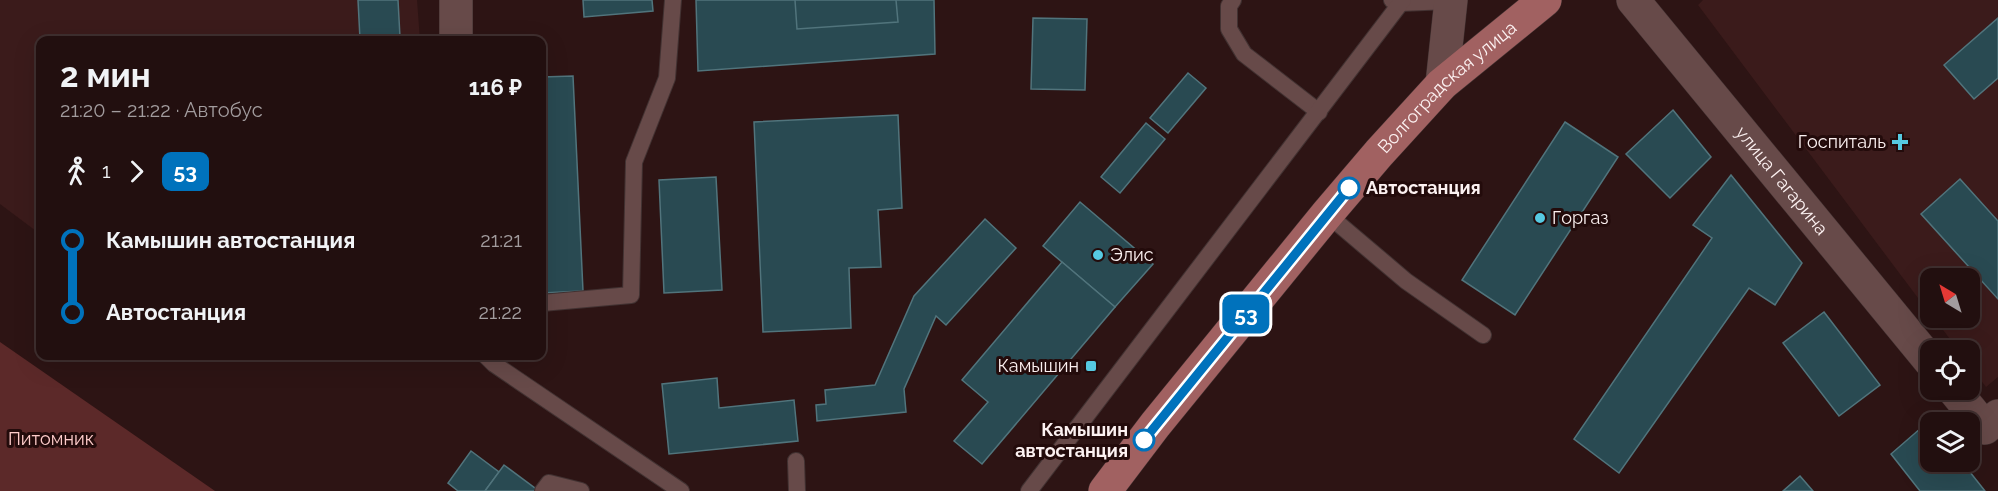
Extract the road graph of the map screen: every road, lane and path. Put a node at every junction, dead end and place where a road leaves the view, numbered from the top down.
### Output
1 (456, 0) edge
2 (673, 0) edge
3 (1233, 0) edge
4 (1450, 0) edge
5 (1545, 0) edge
6 (1632, 0) edge
7 (1398, 1) edge
8 (456, 36) edge
9 (1442, 84) junction
10 (1319, 112) junction
11 (1326, 214) junction
12 (546, 303) edge
13 (1483, 335) dead end
14 (1920, 350) edge
15 (490, 360) edge
16 (1962, 400) edge
17 (1998, 416) edge
18 (796, 461) dead end
19 (543, 491) edge
20 (580, 491) edge
21 (681, 491) edge
22 (797, 491) edge
23 (1029, 491) edge
24 (1105, 491) edge

1 - 8 street
2 - 12 lane
3 - 10 lane
4 - 7 lane
4 - 9 street
5 - 9 main road, Волгоградская улица
6 - 14 street, улица Гагарина
7 - 10 lane
9 - 11 main road, Волгоградская улица
10 - 23 lane
11 - 13 lane
11 - 24 main road, Волгоградская улица
15 - 21 lane
16 - 17 street
18 - 22 lane
19 - 20 lane

